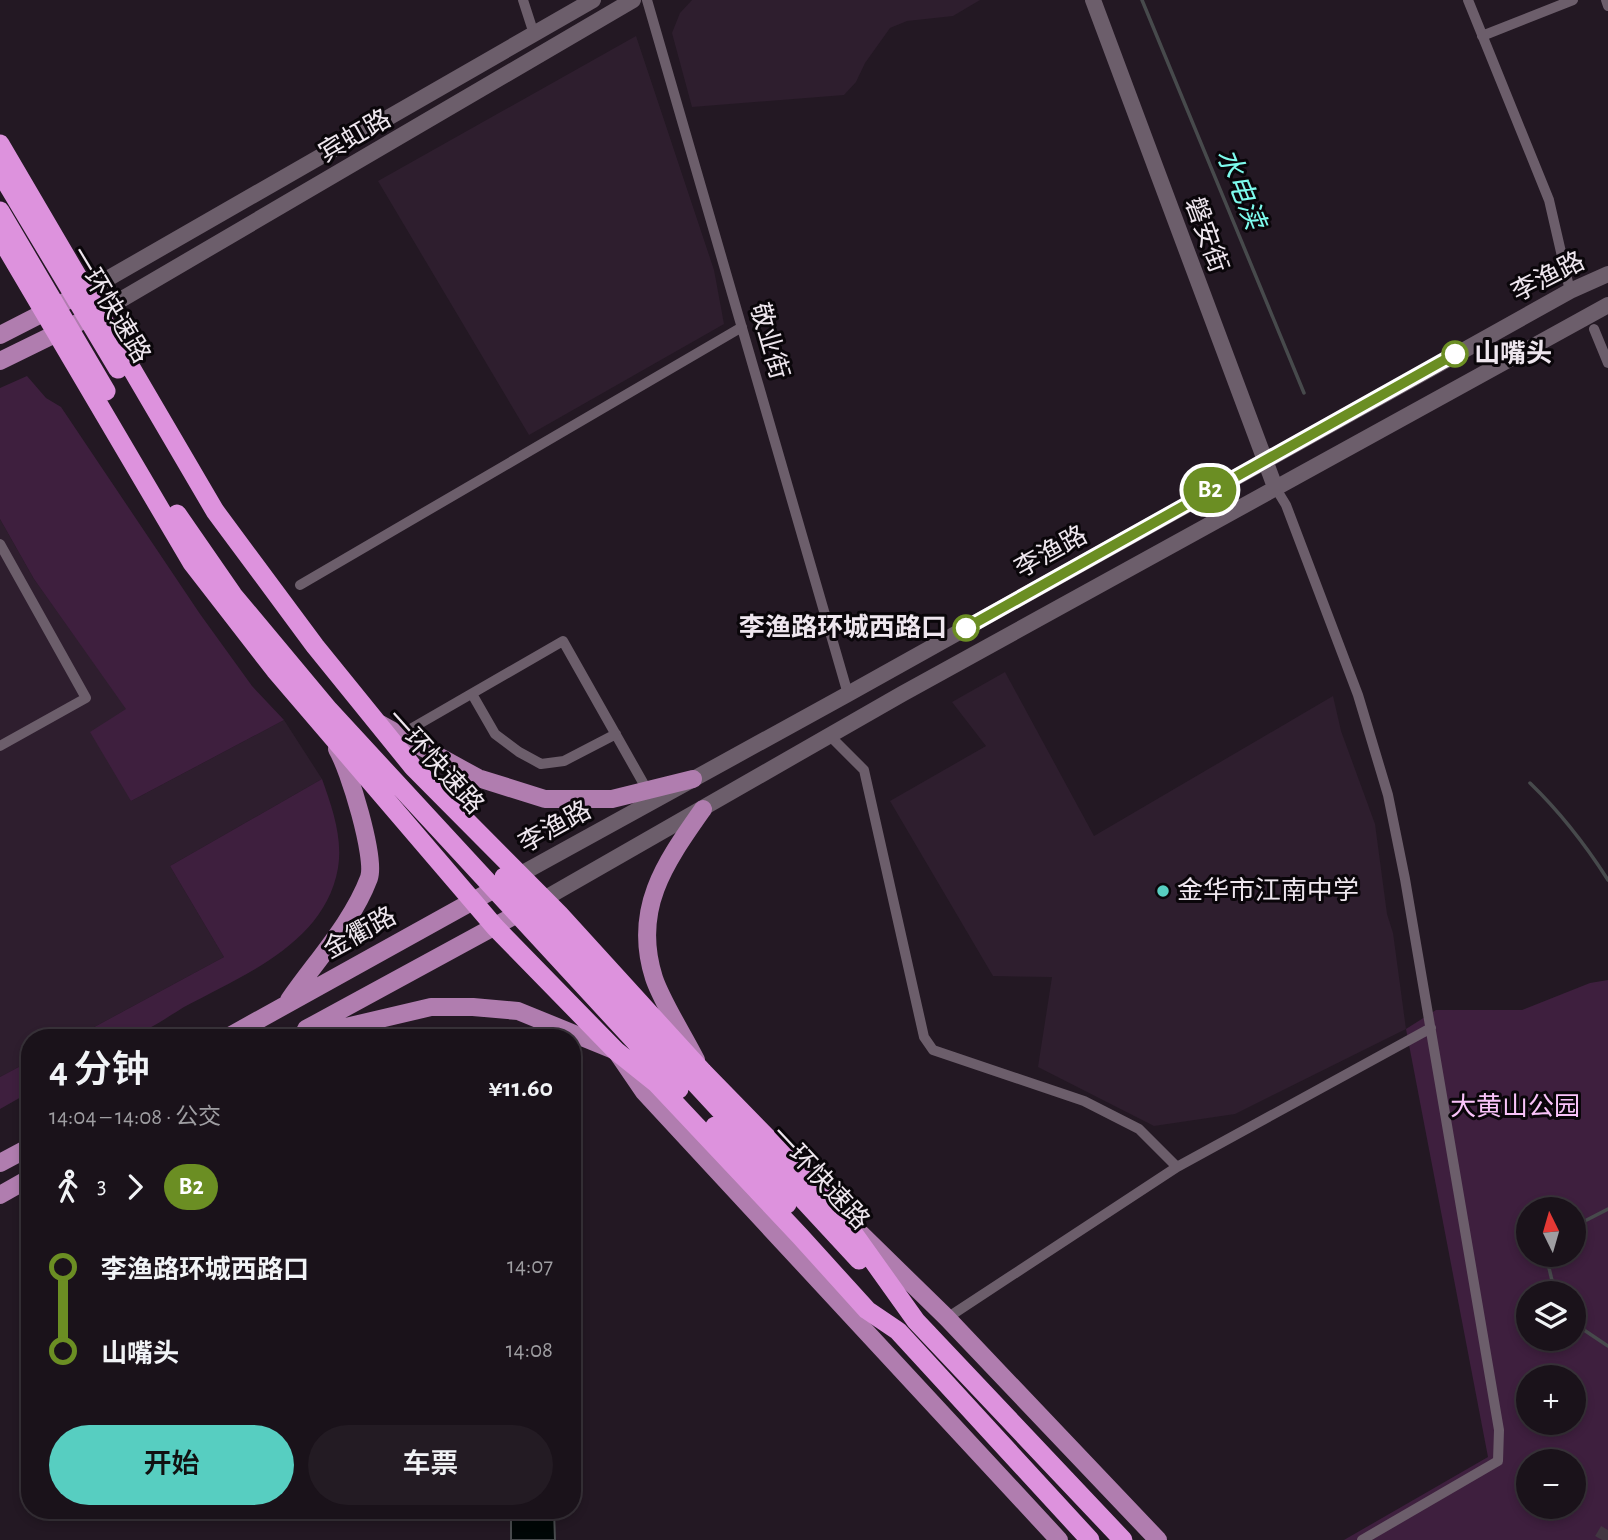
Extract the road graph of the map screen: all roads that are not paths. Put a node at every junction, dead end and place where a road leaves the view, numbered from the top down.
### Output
1 (523, 0) edge
2 (593, 0) edge
3 (633, 0) edge
4 (647, 0) edge
5 (1093, 0) edge
6 (1468, 0) edge
7 (1573, 0) edge
8 (1606, 0) edge
9 (1608, 6) edge
10 (534, 34) junction
11 (1482, 36) junction
12 (0, 144) edge
13 (0, 172) edge
14 (0, 211) edge
15 (0, 237) edge
16 (1608, 274) edge
17 (88, 290) junction
18 (1570, 291) junction
19 (1608, 304) edge
20 (100, 312) junction
21 (45, 313) junction
22 (742, 327) junction
23 (1594, 329) dead end
24 (57, 334) junction
25 (0, 335) edge
26 (0, 361) edge
27 (1608, 363) edge
28 (1264, 460) junction
29 (1275, 487) junction
30 (0, 544) edge
31 (300, 585) dead end
32 (472, 694) junction
33 (848, 694) junction
34 (376, 721) junction
35 (324, 729) junction
36 (616, 734) junction
37 (400, 735) junction
38 (830, 736) junction
39 (0, 746) edge
40 (693, 779) joint
41 (651, 795) junction
42 (703, 809) junction
43 (519, 875) junction
44 (544, 900) junction
45 (473, 901) junction
46 (495, 927) junction
47 (286, 1004) junction
48 (1431, 1028) junction
49 (242, 1029) edge
50 (307, 1029) edge
51 (337, 1029) edge
52 (562, 1029) edge
53 (581, 1037) edge
54 (616, 1051) junction
55 (703, 1072) junction
56 (21, 1152) edge
57 (0, 1163) edge
58 (1177, 1167) junction
59 (773, 1176) junction
60 (21, 1183) edge
61 (0, 1195) edge
62 (834, 1206) junction
63 (947, 1318) junction
64 (916, 1321) junction
65 (898, 1331) junction
66 (1059, 1540) edge
67 (1090, 1540) edge
68 (1123, 1540) edge
69 (1158, 1540) edge
70 (1362, 1540) edge

1 - 10 street
2 - 10 main road, 宾虹路
3 - 20 main road, 宾虹路
4 - 22 street, 敬业街
5 - 28 main road, 磐安街
6 - 11 street
7 - 11 street
8 - 9 street
10 - 17 main road, 宾虹路
11 - 18 street
12 - 17 highway
13 - 59 highway, 一环快速路
14 - 59 highway, 一环快速路
15 - 21 highway
16 - 18 main road, 李渔路
17 - 20 highway
17 - 21 main road
18 - 28 main road, 李渔路
19 - 29 main road, 李渔路
20 - 24 main road
20 - 34 highway
21 - 24 highway
21 - 25 main road
22 - 31 street
22 - 33 street, 敬业街
23 - 27 street
24 - 26 main road
24 - 35 highway
28 - 29 main road, 磐安街
28 - 33 main road, 李渔路
29 - 38 main road, 李渔路
29 - 48 street
30 - 39 street
32 - 36 street
32 - 36 street
32 - 37 street
33 - 40 main road, 李渔路
34 - 37 main road
34 - 43 highway
35 - 45 highway
35 - 47 main road
36 - 41 street
37 - 41 main road
38 - 42 main road, 李渔路
38 - 58 street
40 - 41 main road
41 - 43 main road, 李渔路
42 - 44 main road, 李渔路
42 - 55 main road
43 - 44 highway
43 - 45 main road, 金衢路
44 - 46 main road
44 - 55 highway
45 - 46 highway
45 - 47 main road, 金衢路
46 - 50 main road
46 - 54 highway
47 - 49 main road, 金衢路
48 - 58 street
48 - 70 street
51 - 52 main road
53 - 54 main road
54 - 65 highway
54 - 66 main road
55 - 62 highway
56 - 57 main road
58 - 63 street
59 - 64 highway, 一环快速路
59 - 65 highway, 一环快速路
60 - 61 main road
62 - 63 main road
62 - 64 highway
63 - 69 main road
64 - 68 highway
65 - 67 highway

